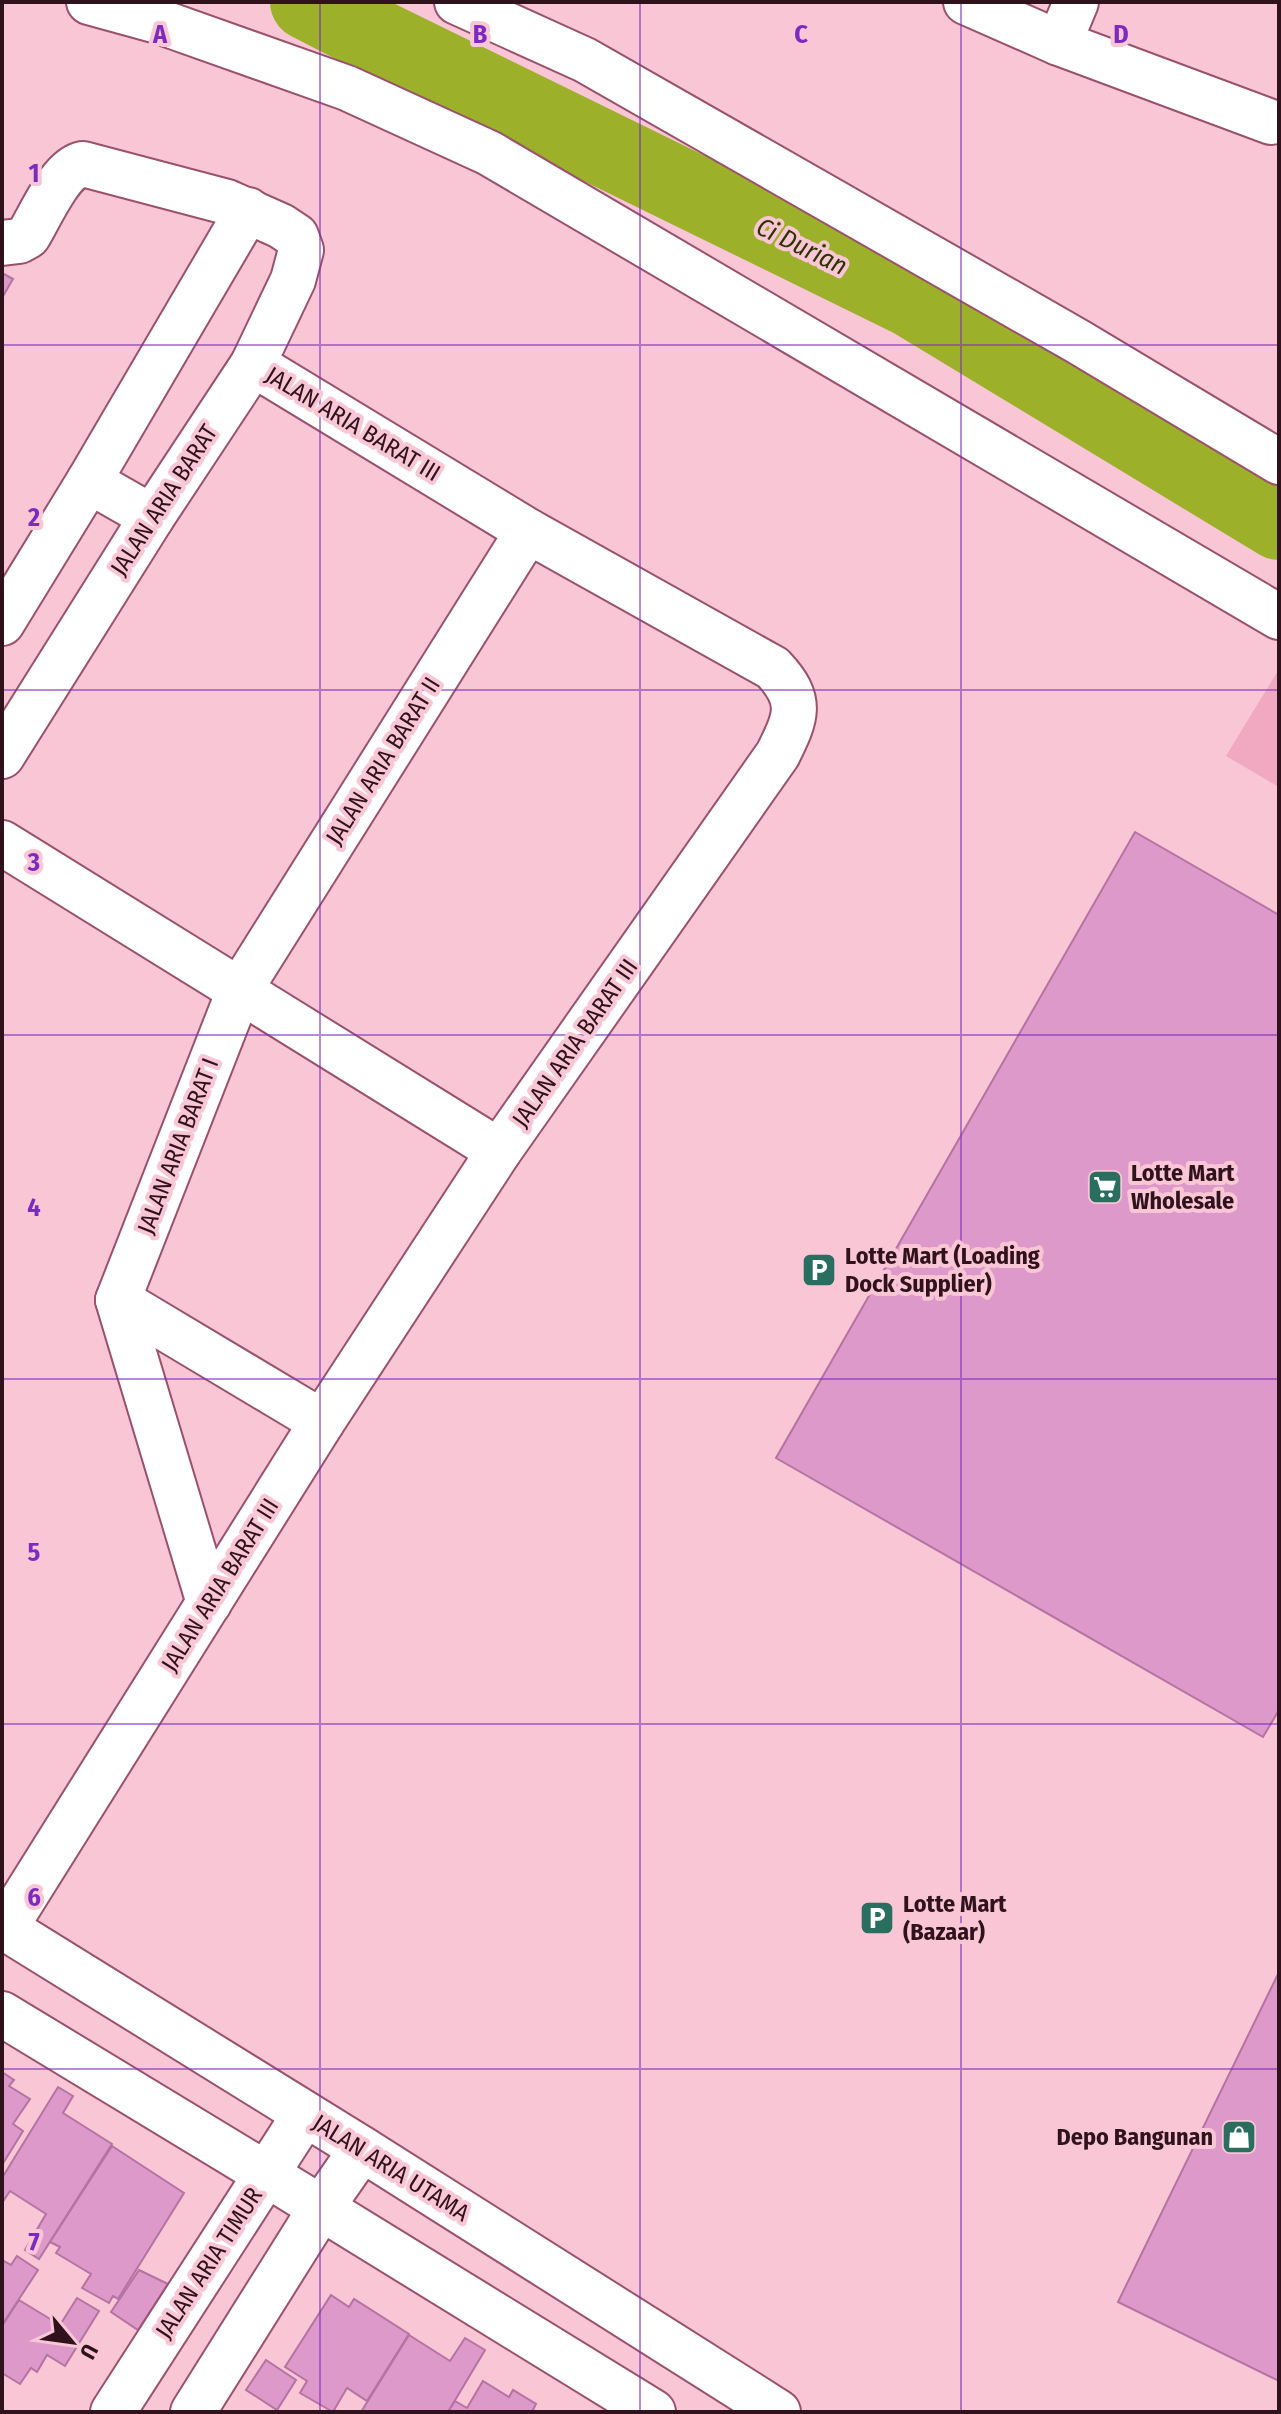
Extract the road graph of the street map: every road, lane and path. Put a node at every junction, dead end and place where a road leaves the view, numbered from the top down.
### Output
1 (89, 2) edge
2 (457, 2) edge
3 (966, 2) edge
4 (1076, 2) edge
5 (1059, 43) junction
6 (1271, 122) dead end
7 (248, 210) junction
8 (2, 243) edge
9 (253, 364) junction
10 (1279, 462) edge
11 (89, 481) junction
12 (152, 517) junction
13 (528, 531) junction
14 (1279, 617) edge
15 (2, 623) edge
16 (2, 756) edge
17 (2, 843) edge
18 (239, 991) junction
19 (499, 1151) junction
20 (118, 1300) junction
21 (322, 1422) junction
22 (209, 1603) junction
23 (3, 1927) edge
24 (2, 2014) edge
25 (305, 2114) junction
26 (362, 2149) junction
27 (266, 2174) junction
28 (321, 2208) junction
29 (113, 2412) edge
30 (193, 2412) edge
31 (653, 2412) edge
32 (778, 2412) edge

1 - 14 street
2 - 10 street
3 - 5 street
4 - 5 street
5 - 6 street
7 - 8 street
7 - 9 street, JALAN ARIA BARAT
7 - 11 street
9 - 12 street, JALAN ARIA BARAT
9 - 13 street, JALAN ARIA BARAT III
11 - 12 street
11 - 15 street
12 - 16 street, JALAN ARIA BARAT
13 - 18 street, JALAN ARIA BARAT II
13 - 19 street, JALAN ARIA BARAT III
17 - 18 street
18 - 19 street
18 - 20 street, JALAN ARIA BARAT I
19 - 21 street, JALAN ARIA BARAT III
20 - 21 street
20 - 22 street
21 - 22 street, JALAN ARIA BARAT III
22 - 23 street, JALAN ARIA BARAT III
23 - 25 street, JALAN ARIA UTAMA
24 - 27 street
25 - 26 street, JALAN ARIA UTAMA
25 - 27 street, JALAN ARIA TIMUR
26 - 28 street
26 - 32 street, JALAN ARIA UTAMA
27 - 28 street
27 - 29 street, JALAN ARIA TIMUR
28 - 30 street
28 - 31 street

